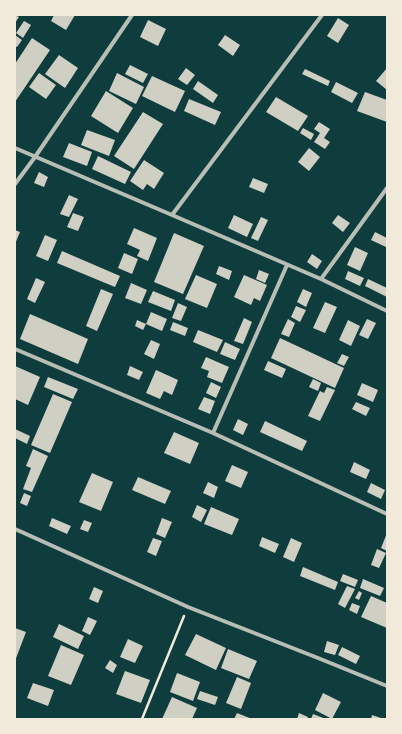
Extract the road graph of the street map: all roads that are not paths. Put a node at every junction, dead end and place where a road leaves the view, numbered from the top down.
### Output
1 (132, 15) edge
2 (322, 15) edge
3 (15, 148) edge
4 (35, 157) junction
5 (15, 184) edge
6 (387, 188) edge
7 (172, 215) junction
8 (286, 265) junction
9 (321, 280) junction
10 (387, 311) edge
11 (15, 349) edge
12 (213, 433) junction
13 (387, 514) edge
14 (15, 529) edge
15 (387, 686) edge

1 - 4 street
2 - 7 street
3 - 4 street
4 - 5 street
4 - 7 street
6 - 9 street
7 - 8 street
8 - 9 street
8 - 12 street
9 - 10 street
11 - 12 street
12 - 13 street
14 - 15 street

